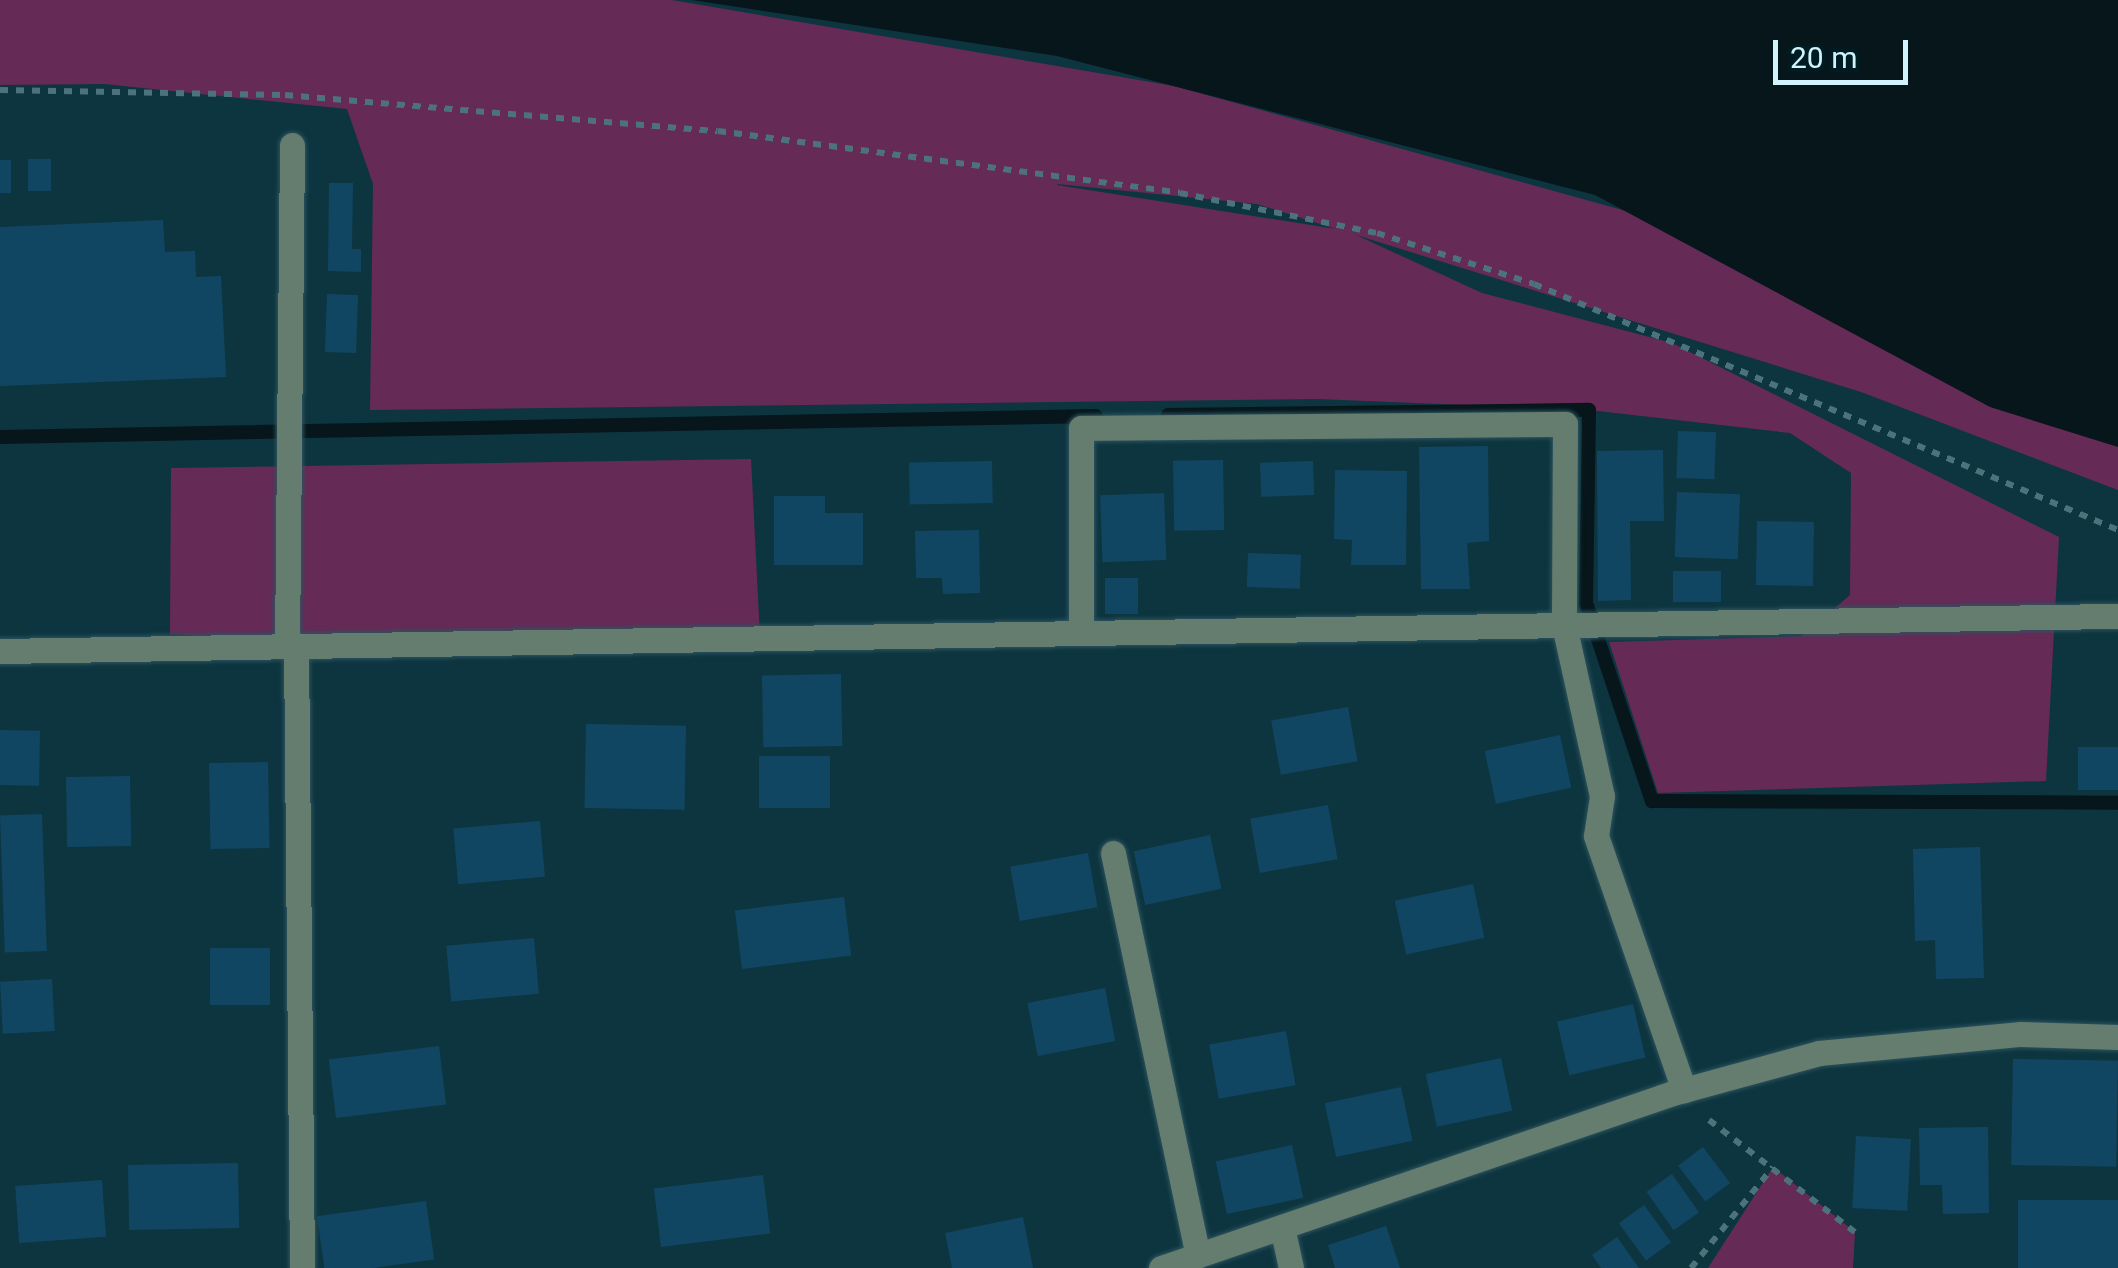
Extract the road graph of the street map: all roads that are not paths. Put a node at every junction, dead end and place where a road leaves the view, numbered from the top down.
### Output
1 (292, 145) dead end
2 (2118, 616) edge
3 (1564, 625) junction
4 (1081, 633) junction
5 (292, 646) junction
6 (0, 651) edge
7 (1114, 852) dead end
8 (2118, 1037) edge
9 (1678, 1092) junction
10 (1282, 1227) junction
11 (1198, 1255) junction
12 (302, 1268) edge
13 (1161, 1268) edge
14 (1291, 1268) edge

1 - 5 street
2 - 3 street
3 - 4 street
3 - 4 street
3 - 9 street
4 - 5 street
5 - 6 street
5 - 12 street
7 - 11 street
8 - 9 street
9 - 10 street
10 - 11 street
10 - 14 street
11 - 13 street

